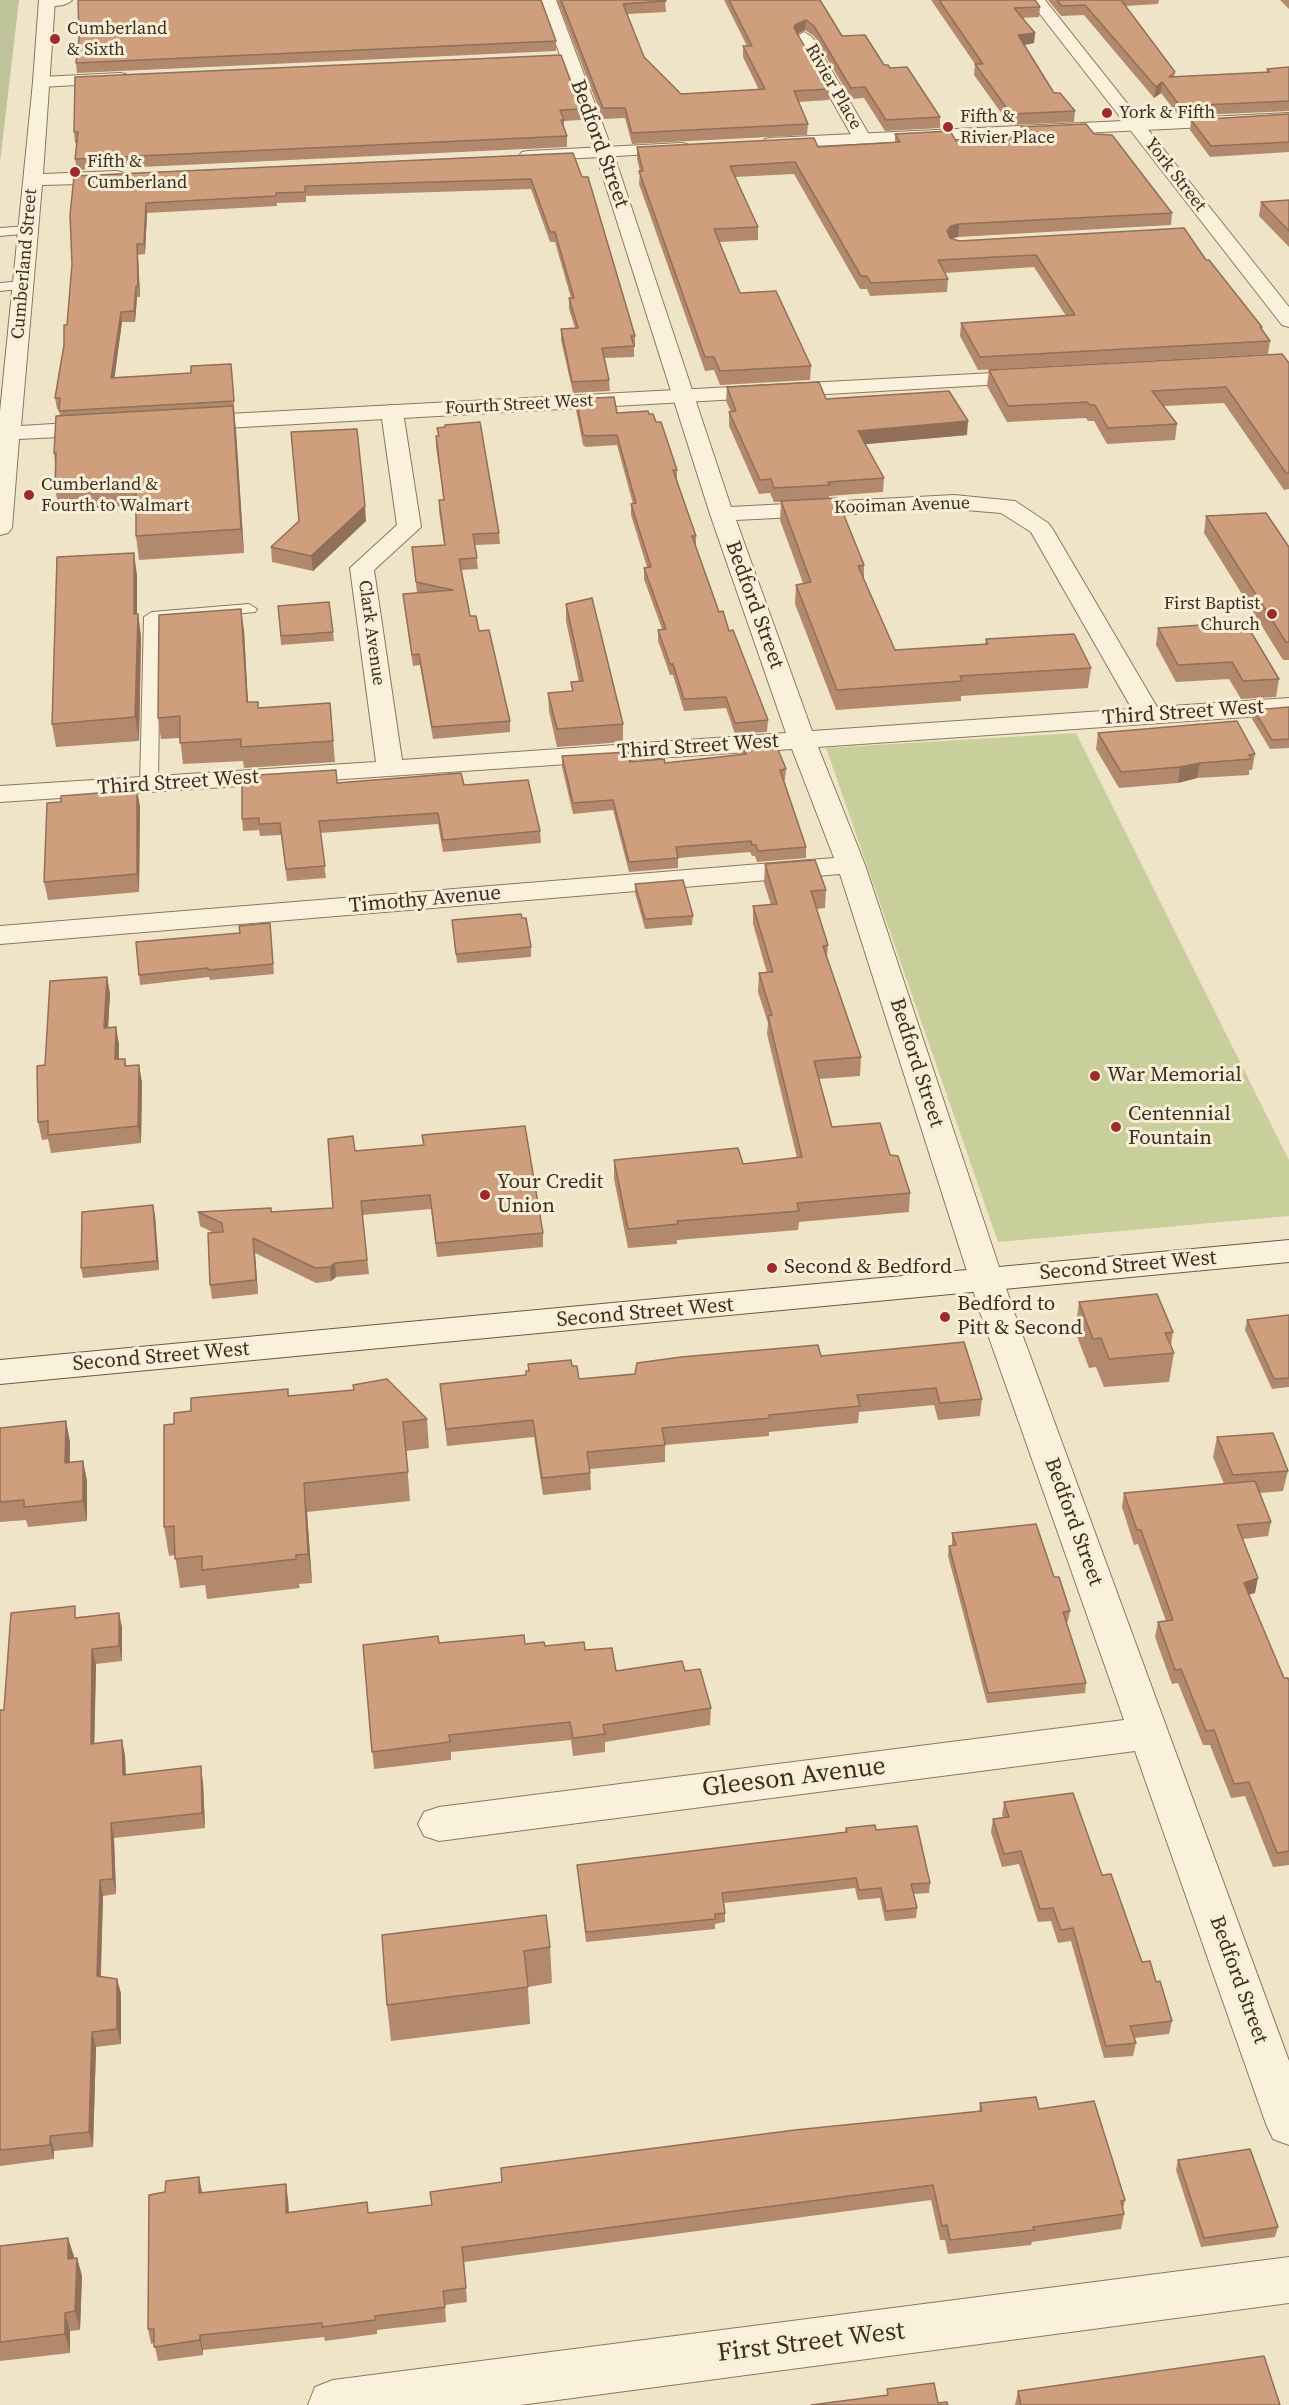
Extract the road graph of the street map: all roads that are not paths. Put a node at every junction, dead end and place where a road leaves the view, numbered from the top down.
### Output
1 (53, 0) edge
2 (548, 0) edge
3 (1037, 0) edge
4 (804, 37) edge
5 (137, 78) edge
6 (42, 82) junction
7 (1289, 118) edge
8 (1136, 126) junction
9 (862, 138) junction
10 (757, 144) edge
11 (698, 147) edge
12 (604, 152) junction
13 (515, 157) edge
14 (140, 176) edge
15 (32, 180) junction
16 (28, 230) junction
17 (1219, 231) junction
18 (0, 232) edge
19 (1199, 232) dead end
20 (23, 285) junction
21 (0, 286) edge
22 (1289, 321) edge
23 (1051, 375) edge
24 (683, 397) junction
25 (392, 412) junction
26 (171, 424) edge
27 (125, 427) edge
28 (4, 433) edge
29 (722, 514) junction
30 (0, 528) edge
31 (249, 609) dead end
32 (1289, 706) edge
33 (1148, 716) junction
34 (802, 739) junction
35 (390, 769) junction
36 (149, 785) junction
37 (0, 794) edge
38 (851, 865) junction
39 (0, 935) edge
40 (1289, 1251) edge
41 (986, 1280) junction
42 (0, 1372) edge
43 (1150, 1733) junction
44 (439, 1824) dead end
45 (1289, 2124) edge
46 (1289, 2280) edge
47 (333, 2405) edge

1 - 6 street, Cumberland Street
2 - 12 street, Bedford Street
3 - 8 street, York Street
4 - 9 street, Rivier Place
5 - 6 street
6 - 15 street, Cumberland Street
7 - 8 street
8 - 9 street
8 - 17 street, York Street
9 - 10 street
11 - 12 street
12 - 13 street
12 - 24 street, Bedford Street
14 - 15 street
15 - 16 street, Cumberland Street
16 - 18 lane
16 - 20 street, Cumberland Street
17 - 19 street
17 - 22 street, York Street
20 - 21 lane
20 - 28 street, Cumberland Street
23 - 24 street, Fourth Street West
24 - 25 street, Fourth Street West
24 - 29 street, Bedford Street
25 - 26 street, Fourth Street West
25 - 35 street, Clark Avenue
27 - 28 street
28 - 30 street, Cumberland Street
29 - 33 street, Kooiman Avenue
29 - 34 street, Bedford Street
31 - 36 lane
32 - 33 street, Third Street West
33 - 34 street, Third Street West
34 - 35 street, Third Street West
34 - 38 street, Bedford Street
35 - 36 street, Third Street West
36 - 37 street, Third Street West
38 - 39 street, Timothy Avenue
38 - 41 street, Bedford Street
40 - 41 street, Second Street West
41 - 42 street, Second Street West
41 - 43 street, Bedford Street
43 - 44 street, Gleeson Avenue
43 - 45 street, Bedford Street
46 - 47 street, First Street West

